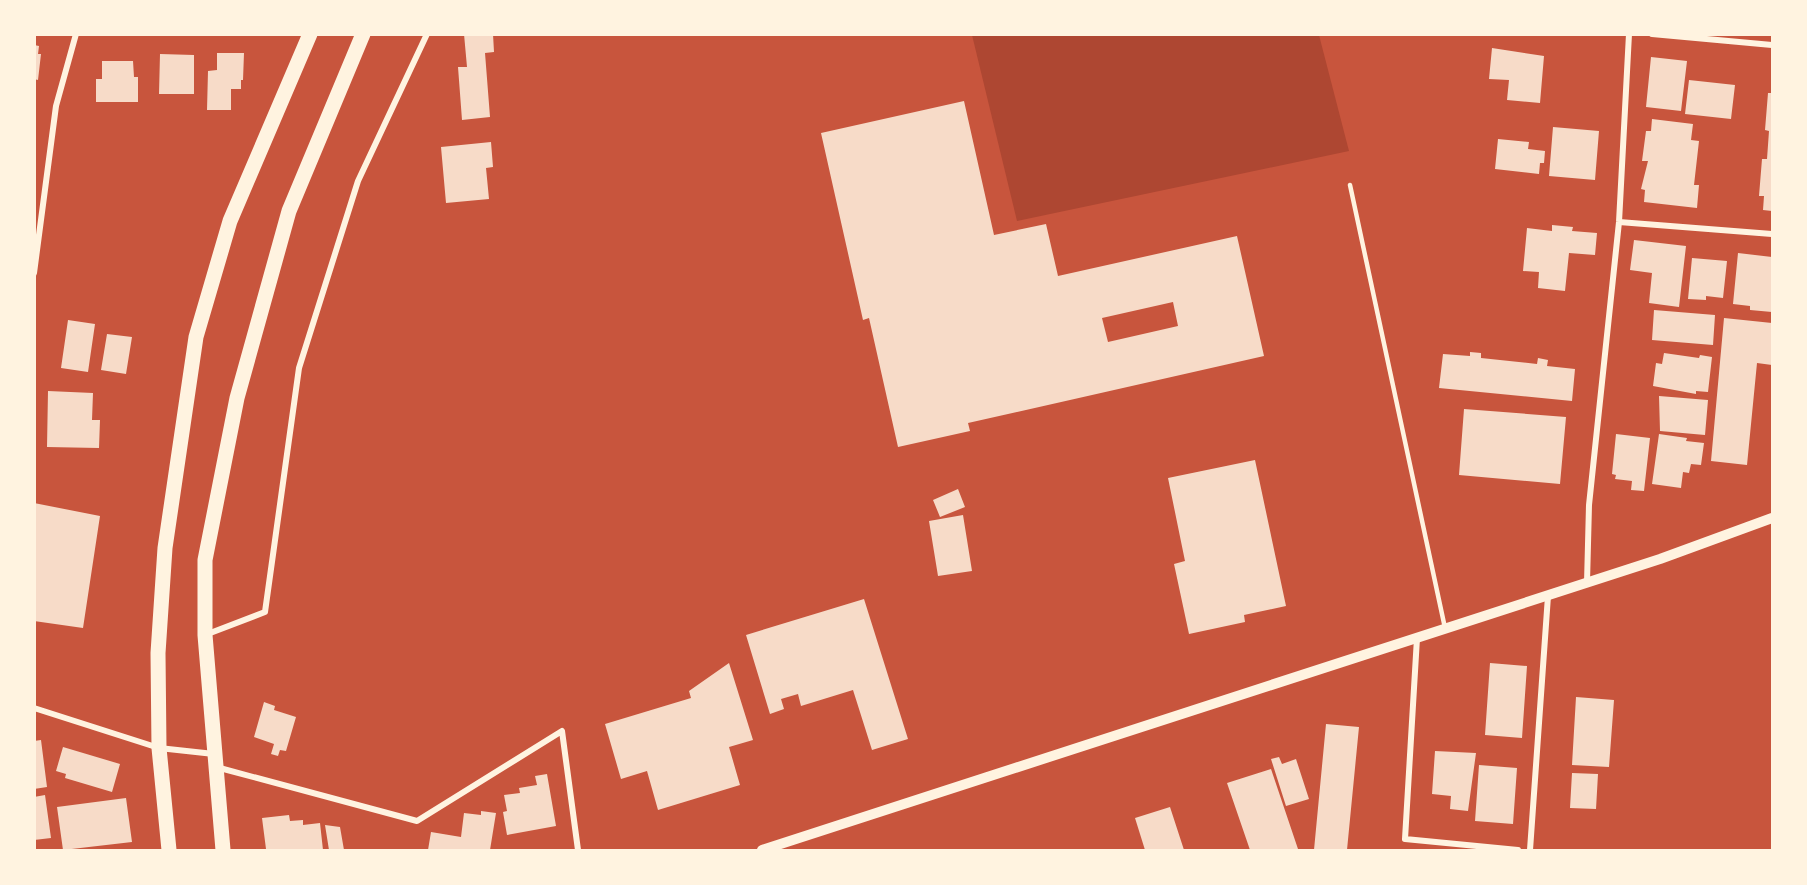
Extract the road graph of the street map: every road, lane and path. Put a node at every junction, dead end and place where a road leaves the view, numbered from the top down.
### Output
1 (76, 34) edge
2 (310, 34) edge
3 (363, 34) edge
4 (427, 34) edge
5 (1629, 34) edge
6 (1652, 34) edge
7 (1773, 45) edge
8 (1350, 185) dead end
9 (1619, 222) junction
10 (1773, 234) edge
11 (34, 273) edge
12 (1773, 518) edge
13 (1587, 583) junction
14 (1548, 596) junction
15 (1445, 628) junction
16 (205, 635) junction
17 (1417, 638) junction
18 (34, 708) edge
19 (159, 748) junction
20 (215, 760) junction
21 (169, 850) edge
22 (223, 850) edge
23 (578, 850) edge
24 (762, 850) edge
25 (1518, 850) edge
26 (1530, 850) edge

1 - 11 street
2 - 19 main road
3 - 16 main road
4 - 16 street
5 - 9 street
6 - 7 street
8 - 15 lane
9 - 10 street
9 - 13 street
12 - 13 street
13 - 14 street
14 - 15 street
14 - 26 street
15 - 17 street
16 - 20 main road
17 - 24 street
17 - 25 street
18 - 19 street
19 - 20 street
19 - 21 main road
20 - 22 main road
20 - 23 street

